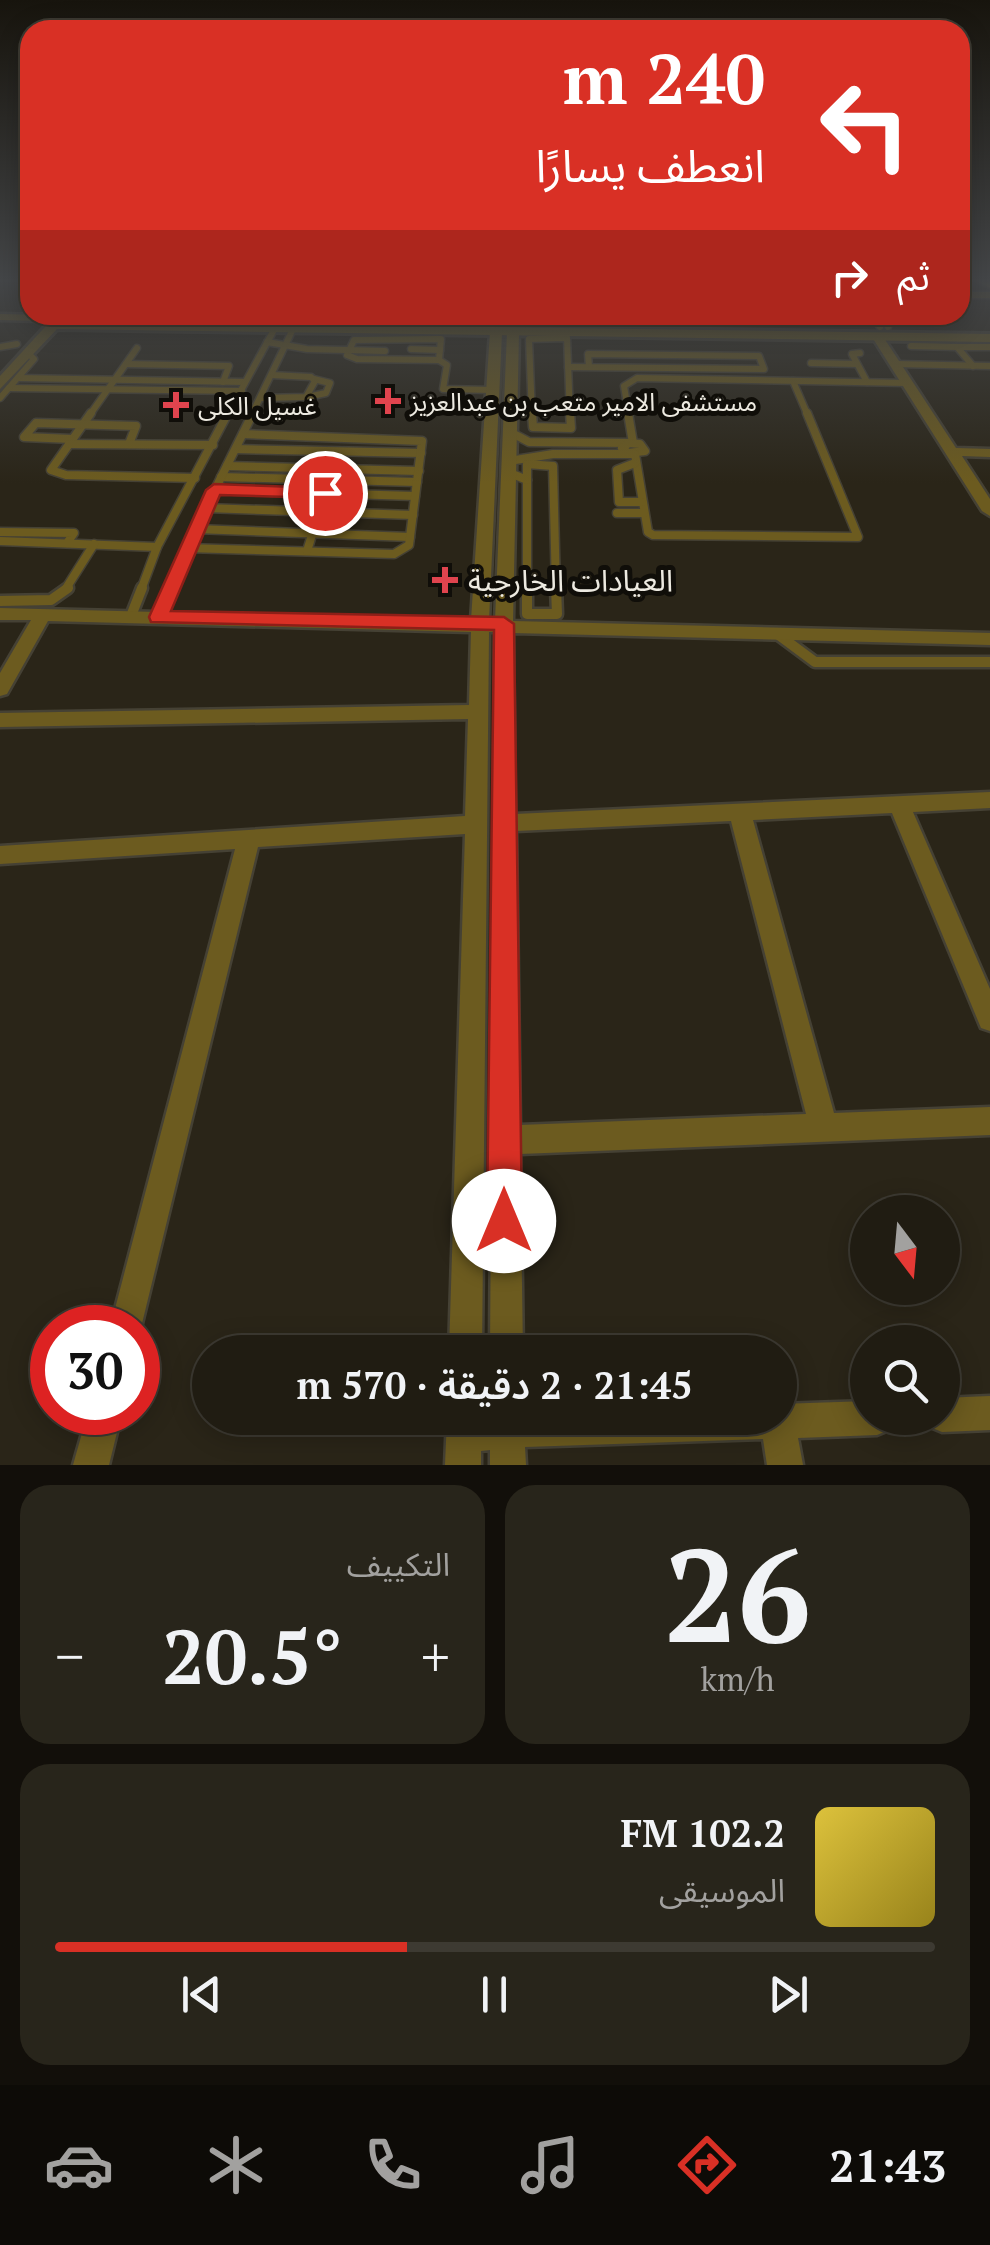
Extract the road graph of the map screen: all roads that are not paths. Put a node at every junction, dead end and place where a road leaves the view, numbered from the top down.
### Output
1 (25, 346) edge
2 (264, 346) edge
3 (286, 346) edge
4 (311, 346) edge
5 (350, 346) edge
6 (401, 346) edge
7 (441, 346) edge
8 (505, 346) edge
9 (526, 346) edge
10 (567, 346) edge
11 (890, 346) edge
12 (911, 346) edge
13 (927, 346) edge
14 (938, 346) edge
15 (977, 346) edge
16 (0, 347) edge
17 (956, 347) junction
18 (137, 348) dead end
19 (22, 349) junction
20 (412, 349) dead end
21 (348, 350) junction
22 (385, 350) dead end
23 (440, 350) junction
24 (860, 353) dead end
25 (631, 354) junction
26 (698, 355) junction
27 (399, 360) junction
28 (439, 360) junction
29 (0, 363) edge
30 (811, 363) dead end
31 (126, 364) junction
32 (857, 364) junction
33 (896, 364) junction
34 (924, 365) junction
35 (940, 365) junction
36 (972, 366) junction
37 (990, 366) edge
38 (633, 367) junction
39 (568, 368) junction
40 (589, 368) junction
41 (702, 368) junction
42 (272, 375) junction
43 (18, 378) junction
44 (314, 379) junction
45 (116, 380) junction
46 (793, 381) junction
47 (223, 382) junction
48 (867, 382) junction
49 (908, 383) junction
50 (4, 386) edge
51 (244, 387) junction
52 (109, 389) junction
53 (505, 391) junction
54 (306, 397) junction
55 (0, 398) edge
56 (261, 398) junction
57 (83, 424) junction
58 (510, 432) junction
59 (243, 434) junction
60 (342, 438) junction
61 (70, 441) junction
62 (633, 442) junction
63 (129, 444) junction
64 (213, 445) junction
65 (236, 450) junction
66 (338, 451) junction
67 (952, 452) junction
68 (422, 453) junction
69 (990, 453) edge
70 (635, 458) junction
71 (227, 466) junction
72 (332, 468) junction
73 (419, 471) junction
74 (515, 472) junction
75 (221, 477) junction
76 (195, 478) junction
77 (329, 480) junction
78 (418, 482) junction
79 (214, 490) junction
80 (325, 493) junction
81 (415, 496) junction
82 (642, 502) junction
83 (206, 508) junction
84 (990, 511) edge
85 (319, 512) junction
86 (617, 512) dead end
87 (644, 513) junction
88 (413, 515) junction
89 (196, 529) junction
90 (0, 532) edge
91 (313, 534) junction
92 (410, 537) junction
93 (0, 541) edge
94 (67, 543) junction
95 (94, 544) junction
96 (157, 547) junction
97 (186, 548) junction
98 (307, 551) junction
99 (516, 592) junction
100 (0, 602) edge
101 (0, 614) edge
102 (43, 615) junction
103 (130, 616) junction
104 (158, 617) junction
105 (480, 624) junction
106 (504, 624) junction
107 (775, 632) junction
108 (990, 639) edge
109 (990, 662) edge
110 (0, 690) edge
111 (479, 712) junction
112 (0, 720) edge
113 (990, 800) edge
114 (899, 804) junction
115 (740, 812) junction
116 (504, 823) junction
117 (477, 824) junction
118 (249, 839) junction
119 (0, 855) edge
120 (990, 1019) edge
121 (990, 1121) edge
122 (824, 1128) junction
123 (504, 1140) junction
124 (132, 1305) edge
125 (466, 1335) edge
126 (506, 1335) edge
127 (990, 1414) edge
128 (960, 1415) edge
129 (850, 1419) edge
130 (797, 1420) edge
131 (99, 1435) edge
132 (555, 1435) edge
133 (780, 1435) edge
134 (508, 1438) edge
135 (464, 1439) edge
136 (92, 1465) edge
137 (785, 1465) edge

1 - 19 street
2 - 51 lane
3 - 42 lane
4 - 21 lane
5 - 21 lane
6 - 27 lane
7 - 23 lane
8 - 53 street
9 - 53 lane
10 - 39 lane
11 - 33 street
12 - 34 lane
13 - 35 lane
14 - 17 lane
15 - 17 lane
16 - 19 lane
17 - 36 lane
18 - 31 lane
19 - 29 street
19 - 43 lane
19 - 50 street
20 - 23 lane
21 - 22 lane
21 - 27 lane
23 - 28 lane
24 - 32 lane
25 - 26 lane
25 - 38 lane
25 - 40 lane
26 - 41 lane
26 - 41 lane
27 - 28 lane
28 - 53 lane
30 - 32 lane
31 - 45 lane
31 - 47 lane
32 - 48 lane
33 - 34 lane
33 - 49 street
34 - 35 lane
35 - 36 lane
36 - 37 lane
38 - 40 lane
38 - 41 lane
39 - 40 lane
39 - 53 lane
42 - 44 lane
42 - 56 lane
43 - 45 lane
43 - 50 lane
44 - 54 lane
44 - 54 lane
45 - 47 lane
45 - 52 lane
46 - 48 lane
46 - 62 lane
46 - 87 lane
47 - 51 lane
48 - 49 lane
49 - 67 street
50 - 52 lane
50 - 55 lane
51 - 52 lane
51 - 64 lane
52 - 57 lane
53 - 58 street
53 - 105 street
54 - 56 lane
56 - 59 lane
57 - 61 lane
57 - 61 lane
57 - 63 lane
58 - 62 lane
58 - 74 street
59 - 60 lane
59 - 65 lane
60 - 66 lane
60 - 68 lane
61 - 63 lane
61 - 76 lane
62 - 70 lane
63 - 64 lane
64 - 76 lane
65 - 66 lane
65 - 71 lane
66 - 68 lane
66 - 72 lane
67 - 69 street
67 - 84 street
68 - 73 lane
70 - 74 lane
70 - 82 lane
70 - 82 lane
71 - 72 lane
71 - 75 lane
72 - 73 lane
72 - 77 lane
73 - 78 lane
74 - 99 street
74 - 99 lane
75 - 77 lane
75 - 79 lane
76 - 96 lane
77 - 78 lane
77 - 80 lane
78 - 81 lane
79 - 80 lane
79 - 83 lane
80 - 81 lane
80 - 85 lane
81 - 88 lane
82 - 87 lane
83 - 85 lane
83 - 89 lane
85 - 88 lane
85 - 91 lane
86 - 87 lane
88 - 92 lane
89 - 91 lane
89 - 97 lane
90 - 94 lane
91 - 92 lane
91 - 98 lane
92 - 98 lane
93 - 94 lane
94 - 95 lane
95 - 96 lane
95 - 100 lane
96 - 103 lane
97 - 98 lane
97 - 104 lane
99 - 106 street
101 - 102 street
102 - 103 street
102 - 110 street
103 - 104 street
104 - 105 street
105 - 106 street
105 - 111 street
106 - 107 street
106 - 116 street
107 - 108 street
107 - 109 lane
111 - 112 street
111 - 117 street
113 - 114 street
114 - 115 street
114 - 120 street
115 - 116 street
115 - 122 street
116 - 123 street
117 - 118 street
117 - 125 street
118 - 119 street
118 - 124 street
121 - 122 street
122 - 123 street
123 - 126 street
127 - 128 street
129 - 130 street
131 - 136 street
132 - 134 street
133 - 137 street
134 - 135 street

